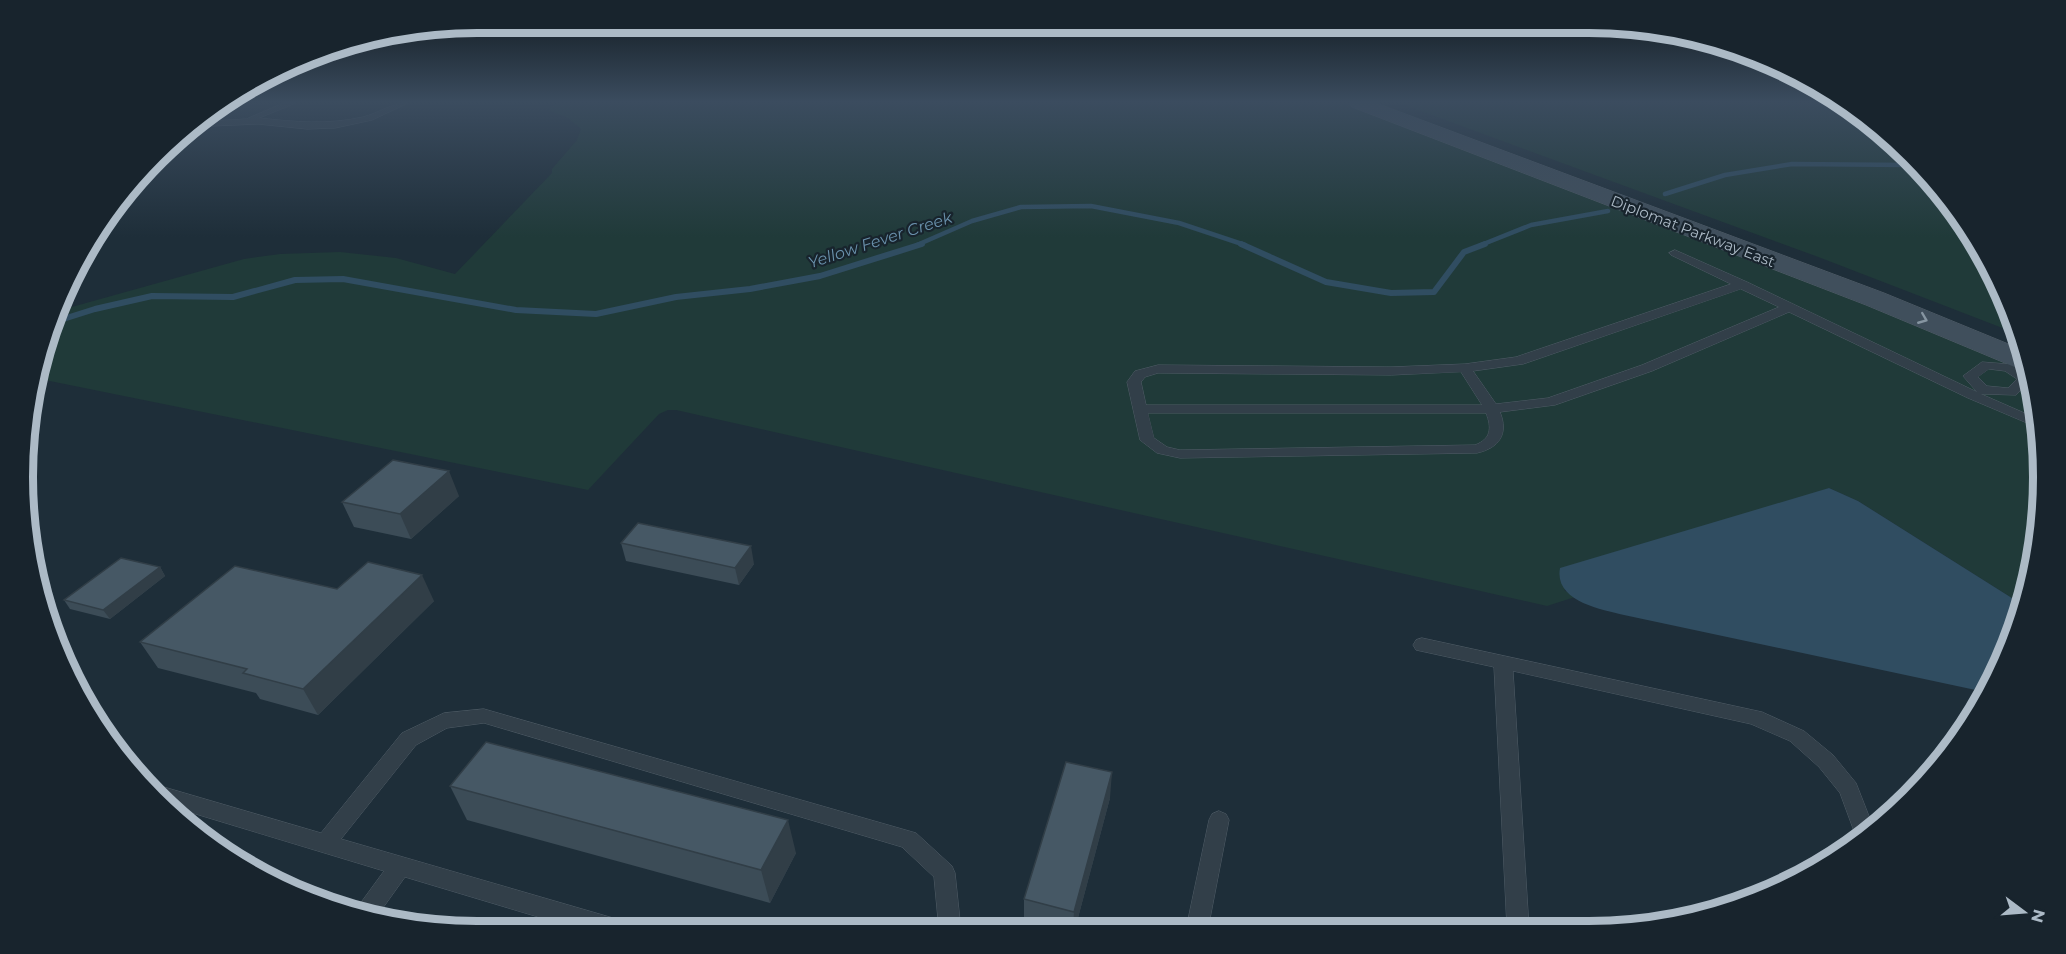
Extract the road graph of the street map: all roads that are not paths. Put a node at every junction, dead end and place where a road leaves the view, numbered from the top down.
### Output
1 (1476, 148) edge
2 (1510, 148) edge
3 (1675, 253) dead end
4 (1743, 284) junction
5 (1790, 307) junction
6 (2016, 356) edge
7 (2016, 356) edge
8 (2017, 359) edge
9 (1465, 368) junction
10 (2022, 382) edge
11 (1978, 393) junction
12 (1140, 409) junction
13 (1491, 409) junction
14 (2029, 419) edge
15 (1422, 645) dead end
16 (1503, 663) junction
17 (170, 798) edge
18 (1219, 820) dead end
19 (1862, 826) edge
20 (326, 844) junction
21 (401, 866) junction
22 (370, 908) edge
23 (586, 921) edge
24 (949, 921) edge
25 (1199, 921) edge
26 (1518, 921) edge

1 -> 6 main road, Diplomat Parkway East
2 - 7 main road, Diplomat Parkway East
3 - 4 lane
4 - 5 lane
4 - 9 lane
5 - 11 lane
5 - 13 lane
8 - 11 lane
9 - 12 lane
9 - 13 lane
10 - 11 lane
11 - 14 lane
12 - 13 lane
12 - 13 lane
15 - 16 lane
16 - 19 lane
16 - 26 lane
17 - 20 lane
18 - 25 lane
20 - 21 lane
20 - 24 lane
21 - 22 lane
21 - 23 lane

